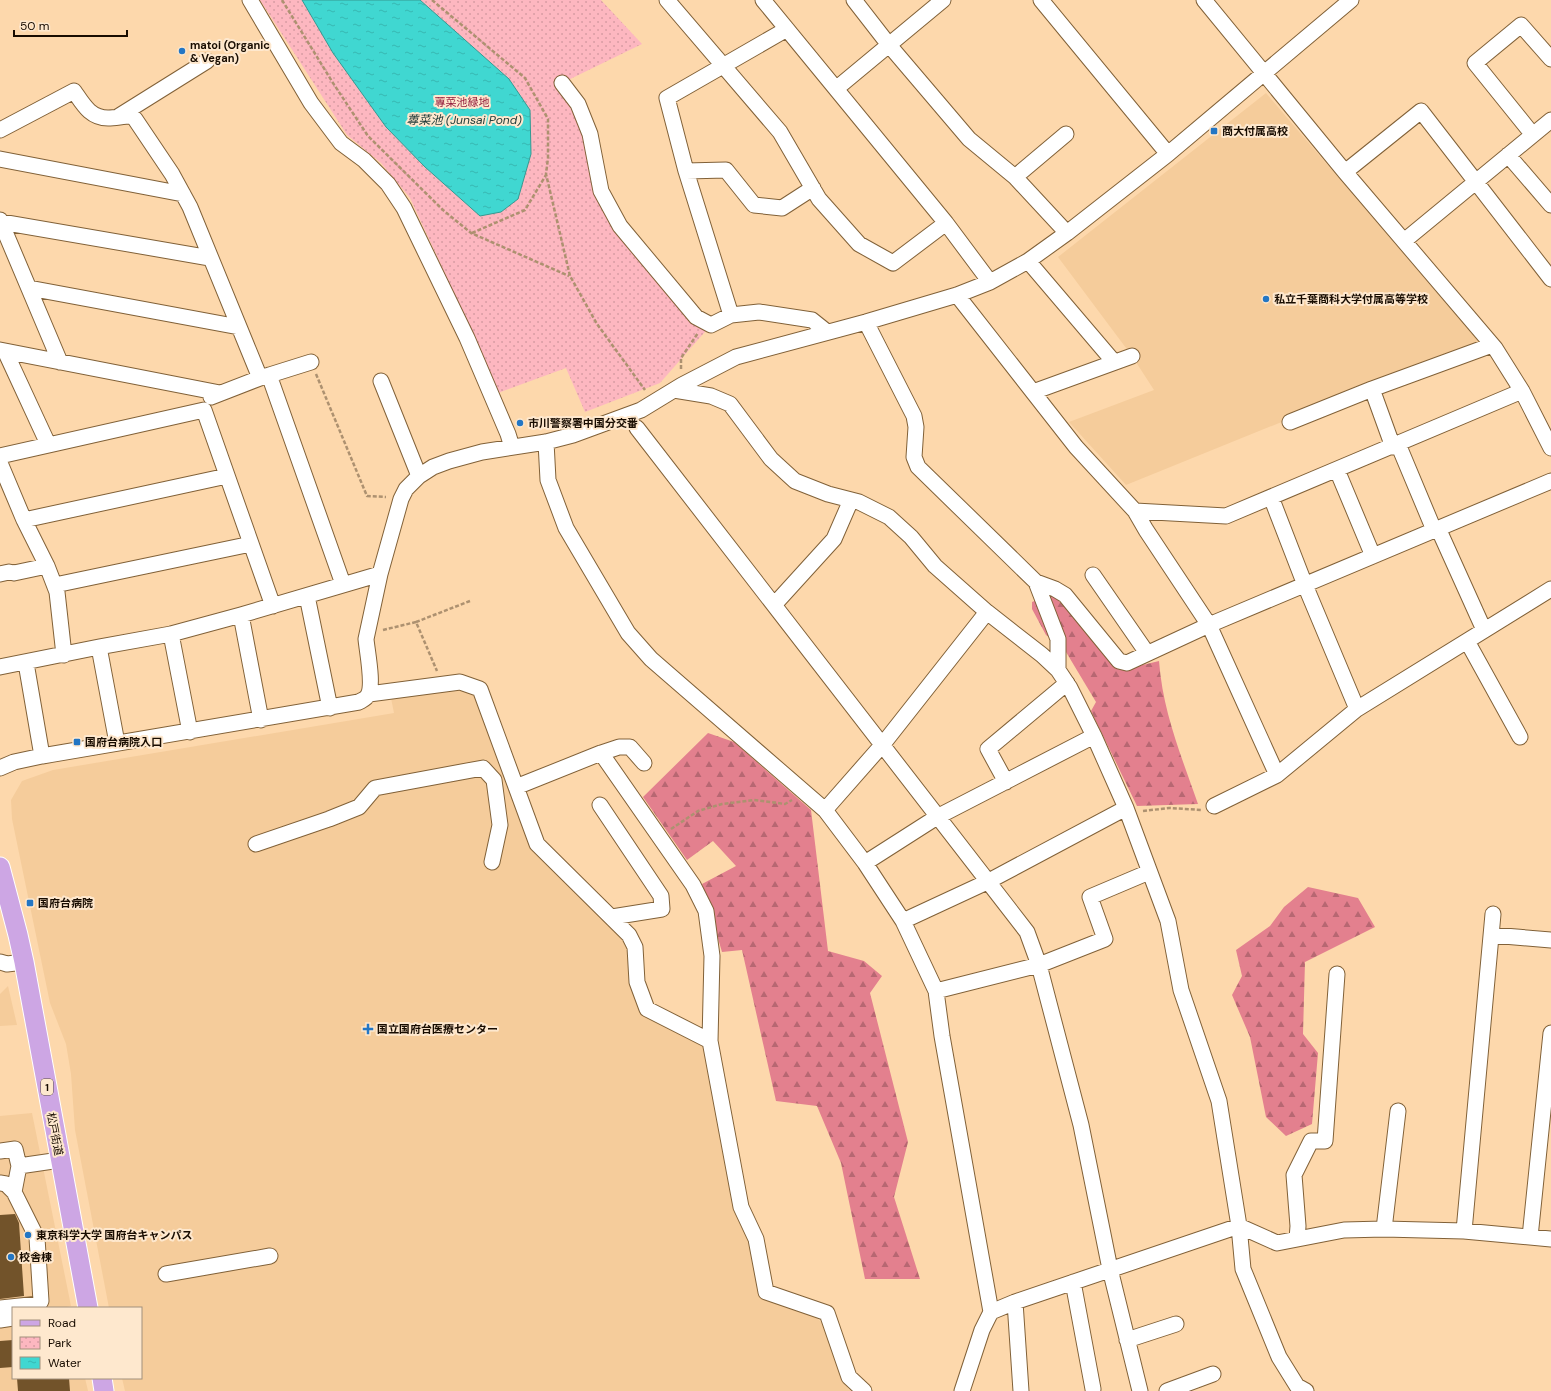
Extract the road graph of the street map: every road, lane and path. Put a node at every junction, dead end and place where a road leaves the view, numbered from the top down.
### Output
1 (250, 0) edge
2 (282, 0) edge
3 (432, 0) edge
4 (668, 0) edge
5 (763, 0) edge
6 (854, 0) edge
7 (943, 0) edge
8 (1041, 0) edge
9 (1204, 0) edge
10 (1351, 0) edge
11 (787, 29) junction
12 (889, 45) junction
13 (1551, 59) edge
14 (207, 61) dead end
15 (724, 64) junction
16 (1264, 73) junction
17 (562, 83) dead end
18 (837, 88) junction
19 (119, 116) junction
20 (1551, 120) edge
21 (0, 130) edge
22 (1066, 134) dead end
23 (1533, 135) junction
24 (1168, 154) junction
25 (1508, 155) junction
26 (0, 159) edge
27 (686, 171) junction
28 (1345, 172) junction
29 (546, 174) junction
30 (1014, 177) junction
31 (1476, 182) junction
32 (813, 188) junction
33 (182, 194) junction
34 (1551, 206) edge
35 (1, 221) edge
36 (946, 223) junction
37 (471, 233) junction
38 (1067, 233) junction
39 (1404, 241) junction
40 (210, 258) junction
41 (1028, 261) junction
42 (570, 276) junction
43 (1551, 279) edge
44 (990, 282) junction
45 (29, 288) junction
46 (957, 295) junction
47 (731, 315) junction
48 (866, 322) junction
49 (711, 325) junction
50 (239, 327) junction
51 (827, 332) junction
52 (1492, 345) junction
53 (2, 349) edge
54 (1132, 356) dead end
55 (60, 362) junction
56 (311, 362) joint
57 (1114, 362) junction
58 (264, 376) junction
59 (381, 381) dead end
60 (678, 388) junction
61 (1372, 389) junction
62 (1522, 391) junction
63 (1033, 392) junction
64 (220, 393) junction
65 (654, 402) junction
66 (202, 411) junction
67 (1290, 422) dead end
68 (637, 428) dead end
69 (546, 442) junction
70 (48, 444) junction
71 (1550, 444) edge
72 (1395, 445) junction
73 (512, 447) junction
74 (0, 456) edge
75 (0, 463) edge
76 (1337, 470) junction
77 (227, 476) junction
78 (419, 476) junction
79 (1551, 481) edge
80 (1271, 497) junction
81 (401, 499) junction
82 (851, 500) junction
83 (1135, 511) junction
84 (24, 520) junction
85 (1436, 529) junction
86 (251, 544) junction
87 (1373, 556) junction
88 (47, 566) junction
89 (0, 574) edge
90 (380, 574) junction
91 (1094, 575) dead end
92 (1036, 582) junction
93 (343, 584) junction
94 (55, 585) junction
95 (1305, 585) junction
96 (1551, 589) edge
97 (307, 596) junction
98 (470, 601) dead end
99 (774, 605) junction
100 (273, 606) junction
101 (987, 612) junction
102 (241, 615) junction
103 (416, 622) junction
104 (1209, 625) junction
105 (368, 630) junction
106 (1484, 630) junction
107 (171, 634) junction
108 (1467, 641) junction
109 (100, 647) junction
110 (1147, 653) junction
111 (64, 655) junction
112 (26, 662) junction
113 (0, 668) edge
114 (1058, 670) junction
115 (1067, 683) junction
116 (443, 684) junction
117 (369, 694) junction
118 (330, 708) junction
119 (1358, 708) junction
120 (261, 720) junction
121 (190, 732) junction
122 (1094, 736) junction
123 (1520, 737) dead end
124 (116, 744) junction
125 (882, 744) junction
126 (601, 753) junction
127 (42, 756) junction
128 (644, 763) dead end
129 (0, 768) edge
130 (1276, 775) junction
131 (1006, 782) junction
132 (516, 787) junction
133 (805, 792) junction
134 (600, 805) dead end
135 (1214, 806) joint
136 (825, 810) junction
137 (1127, 810) junction
138 (938, 817) junction
139 (659, 836) junction
140 (256, 844) dead end
141 (492, 862) dead end
142 (865, 863) junction
143 (0, 868) edge
144 (1149, 872) junction
145 (988, 882) junction
146 (1493, 914) dead end
147 (612, 917) junction
148 (903, 921) junction
149 (1492, 935) junction
150 (1551, 940) edge
151 (0, 962) edge
152 (24, 962) junction
153 (1038, 965) junction
154 (1337, 974) dead end
155 (936, 991) junction
156 (1551, 1033) edge
157 (710, 1041) junction
158 (1398, 1111) dead end
159 (0, 1151) edge
160 (60, 1160) junction
161 (19, 1166) junction
162 (0, 1183) edge
163 (14, 1192) junction
164 (1239, 1226) junction
165 (1384, 1228) junction
166 (1464, 1231) junction
167 (1530, 1237) junction
168 (1297, 1239) junction
169 (1551, 1239) edge
170 (270, 1256) dead end
171 (1110, 1269) junction
172 (166, 1274) dead end
173 (1073, 1282) junction
174 (1015, 1302) junction
175 (88, 1307) edge
176 (0, 1308) edge
177 (991, 1312) junction
178 (12, 1318) edge
179 (0, 1320) edge
180 (1176, 1324) dead end
181 (1127, 1340) junction
182 (1213, 1374) dead end
183 (102, 1379) edge
184 (1093, 1389) dead end
185 (104, 1391) edge
186 (864, 1391) edge
187 (962, 1391) edge
188 (1021, 1391) edge
189 (1140, 1391) edge
190 (1167, 1391) edge
191 (1306, 1391) edge

1 - 73 street
2 - 37 path
3 - 29 path
4 - 15 street
5 - 11 street
6 - 12 street
7 - 12 street
8 - 24 street
9 - 16 street
10 - 16 street
11 - 15 street
11 - 18 street
12 - 18 street
12 - 30 street
13 - 23 street
14 - 19 street
15 - 27 street
15 - 32 street
16 - 24 street
16 - 28 street
17 - 49 street
18 - 36 street
19 - 21 street
19 - 33 street
20 - 23 street
22 - 30 street
23 - 25 street
24 - 38 street
25 - 31 street
25 - 34 street
26 - 33 street
27 - 32 street
27 - 47 street
28 - 31 street
28 - 39 street
29 - 37 path
29 - 42 path
30 - 38 street
31 - 39 street
31 - 43 street
32 - 36 street
33 - 40 street
35 - 40 street
35 - 45 street
36 - 44 street
37 - 42 path
38 - 41 street
39 - 52 street
40 - 50 street
41 - 44 street
41 - 57 street
42 - 65 path
44 - 46 street
45 - 50 street
45 - 55 street
46 - 48 street
46 - 63 street
47 - 49 street
47 - 51 street
48 - 51 street
48 - 92 street
49 - 60 path
50 - 58 street
51 - 60 street
52 - 61 street
52 - 62 street
53 - 55 street
53 - 70 street
54 - 57 street
55 - 64 street
56 - 58 street
56 - 81 path
57 - 63 street
58 - 64 street
58 - 93 street
59 - 78 street
60 - 65 street
60 - 82 street
61 - 67 street
61 - 72 street
62 - 71 street
62 - 72 street
63 - 83 street
64 - 66 street
65 - 69 street
66 - 70 street
66 - 77 street
68 - 99 street
69 - 73 street
69 - 133 street
70 - 74 street
72 - 76 street
72 - 85 street
73 - 78 street
75 - 84 street
76 - 80 street
76 - 87 street
77 - 84 street
77 - 86 street
78 - 81 street
79 - 85 street
80 - 83 street
80 - 95 street
81 - 90 street
82 - 99 street
82 - 101 street
83 - 104 street
84 - 88 street
85 - 87 street
85 - 106 street
86 - 94 street
86 - 100 street
87 - 95 street
88 - 89 street
88 - 94 street
90 - 93 street
90 - 105 street
91 - 110 street
92 - 110 street
92 - 114 street
93 - 97 street
94 - 111 street
95 - 104 street
95 - 119 street
96 - 106 street
97 - 100 street
97 - 118 street
98 - 103 path
99 - 125 street
100 - 102 street
101 - 114 street
101 - 125 street
102 - 107 street
102 - 120 street
103 - 105 path
103 - 116 path
104 - 110 street
104 - 130 street
105 - 117 street
106 - 108 street
107 - 109 street
107 - 121 street
108 - 119 street
108 - 123 street
109 - 111 street
109 - 124 street
111 - 112 street
112 - 113 street
112 - 127 street
114 - 115 street
115 - 122 street
115 - 131 street
116 - 117 street
116 - 132 street
117 - 118 street
118 - 120 street
119 - 130 street
120 - 121 street
121 - 124 street
122 - 131 street
122 - 137 street
124 - 127 street
125 - 136 street
125 - 138 street
126 - 128 street
126 - 132 street
126 - 139 street
127 - 129 street
130 - 135 street
131 - 138 street
132 - 147 street
133 - 136 street
133 - 139 path
134 - 147 street
135 - 137 path
136 - 142 street
137 - 144 street
137 - 145 street
138 - 142 street
138 - 145 street
139 - 157 street
140 - 141 street
142 - 148 street
143 - 152 main road, 松戸街道 / 1
144 - 153 street
144 - 164 street
145 - 148 street
145 - 153 street
146 - 149 street
147 - 157 street
148 - 155 street
149 - 150 street
149 - 166 street
151 - 152 street
152 - 160 main road, 松戸街道 / 1
153 - 155 street
153 - 171 street
154 - 168 street
155 - 177 street
156 - 167 street
157 - 186 street
158 - 165 street
159 - 161 street
160 - 161 street
160 - 175 main road, 松戸街道 / 1
161 - 163 street
162 - 163 street
163 - 176 street
164 - 168 street
164 - 171 street
164 - 191 street
165 - 166 street
165 - 168 street
166 - 167 street
167 - 169 street
170 - 172 street
171 - 173 street
171 - 181 street
173 - 174 street
173 - 184 street
174 - 177 street
174 - 188 street
177 - 187 street
178 - 179 street
180 - 181 street
181 - 189 street
182 - 190 street
183 - 185 main road

